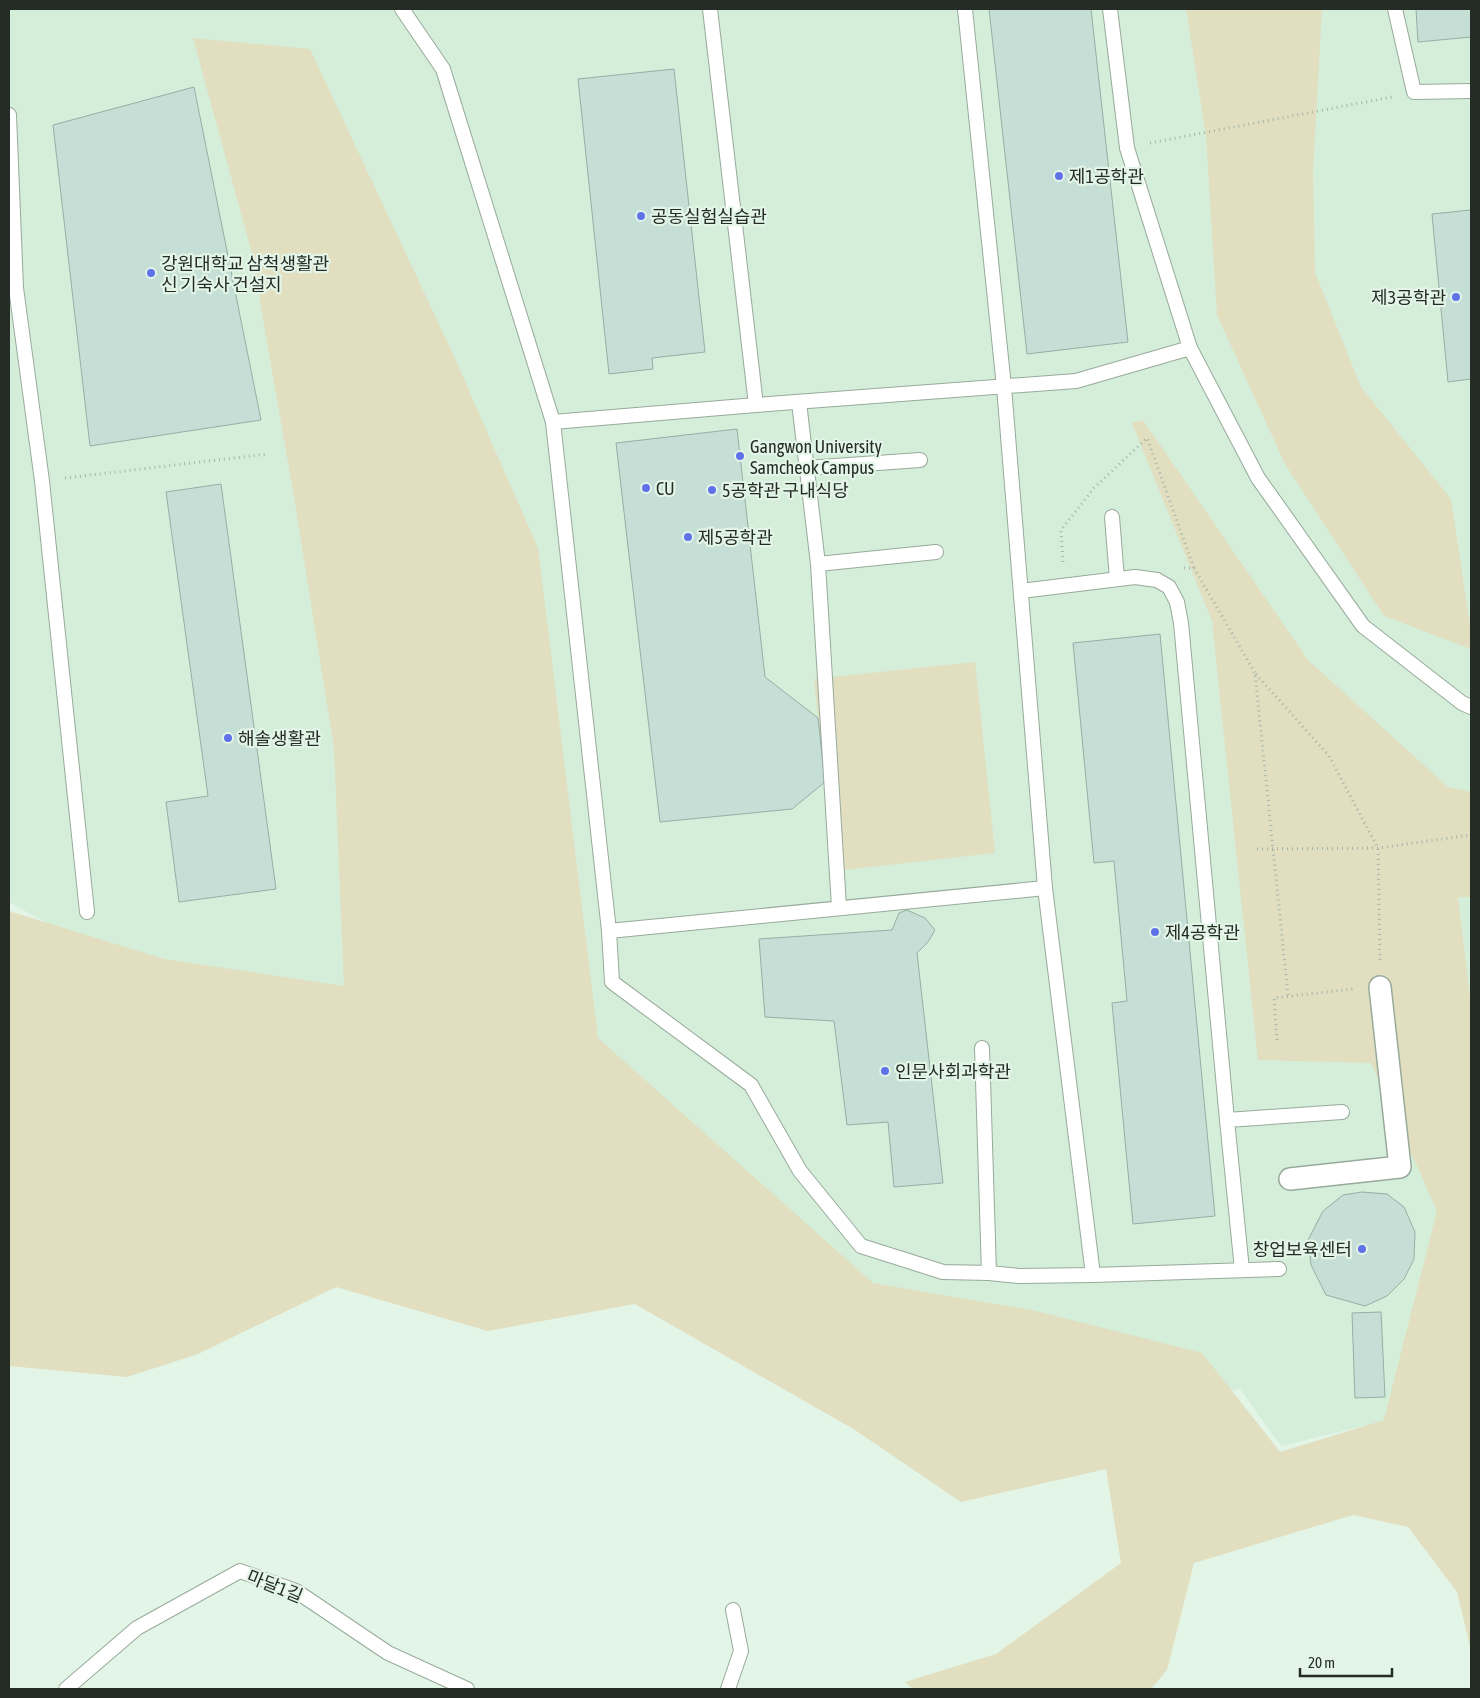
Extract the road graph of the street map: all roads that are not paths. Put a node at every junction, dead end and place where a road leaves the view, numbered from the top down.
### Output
1 (402, 9) edge
2 (710, 9) edge
3 (965, 9) edge
4 (1110, 9) edge
5 (1395, 9) edge
6 (1471, 91) edge
7 (9, 115) edge
8 (12, 289) edge
9 (1190, 348) junction
10 (1004, 387) junction
11 (799, 402) junction
12 (756, 405) junction
13 (552, 422) junction
14 (920, 460) dead end
15 (807, 468) junction
16 (1112, 517) dead end
17 (936, 552) dead end
18 (818, 564) junction
19 (1116, 579) junction
20 (1021, 591) junction
21 (1471, 707) edge
22 (1045, 888) junction
23 (839, 908) junction
24 (88, 912) dead end
25 (609, 931) junction
26 (1380, 987) road end
27 (982, 1048) dead end
28 (1342, 1112) dead end
29 (1227, 1120) junction
30 (1290, 1179) dead end
31 (1279, 1269) dead end
32 (1242, 1270) junction
33 (989, 1273) junction
34 (1093, 1275) junction
35 (732, 1610) dead end
36 (66, 1689) edge
37 (467, 1689) edge
38 (728, 1689) edge

1 - 13 lane
2 - 12 lane
3 - 10 lane
4 - 9 lane
5 - 6 lane
7 - 8 lane
8 - 24 lane
9 - 10 lane
9 - 21 lane
10 - 11 lane
10 - 20 lane
11 - 12 lane
11 - 15 lane
12 - 13 lane
13 - 25 lane
14 - 15 lane
15 - 18 lane
16 - 19 lane
17 - 18 lane
18 - 23 lane
19 - 20 lane
19 - 29 lane
20 - 22 lane
22 - 23 lane
22 - 34 lane
23 - 25 lane
25 - 33 lane
26 - 30 street
27 - 33 lane
28 - 29 lane
29 - 32 lane
31 - 32 lane
32 - 34 lane
33 - 34 lane
35 - 38 lane
36 - 37 lane, 마달1길

